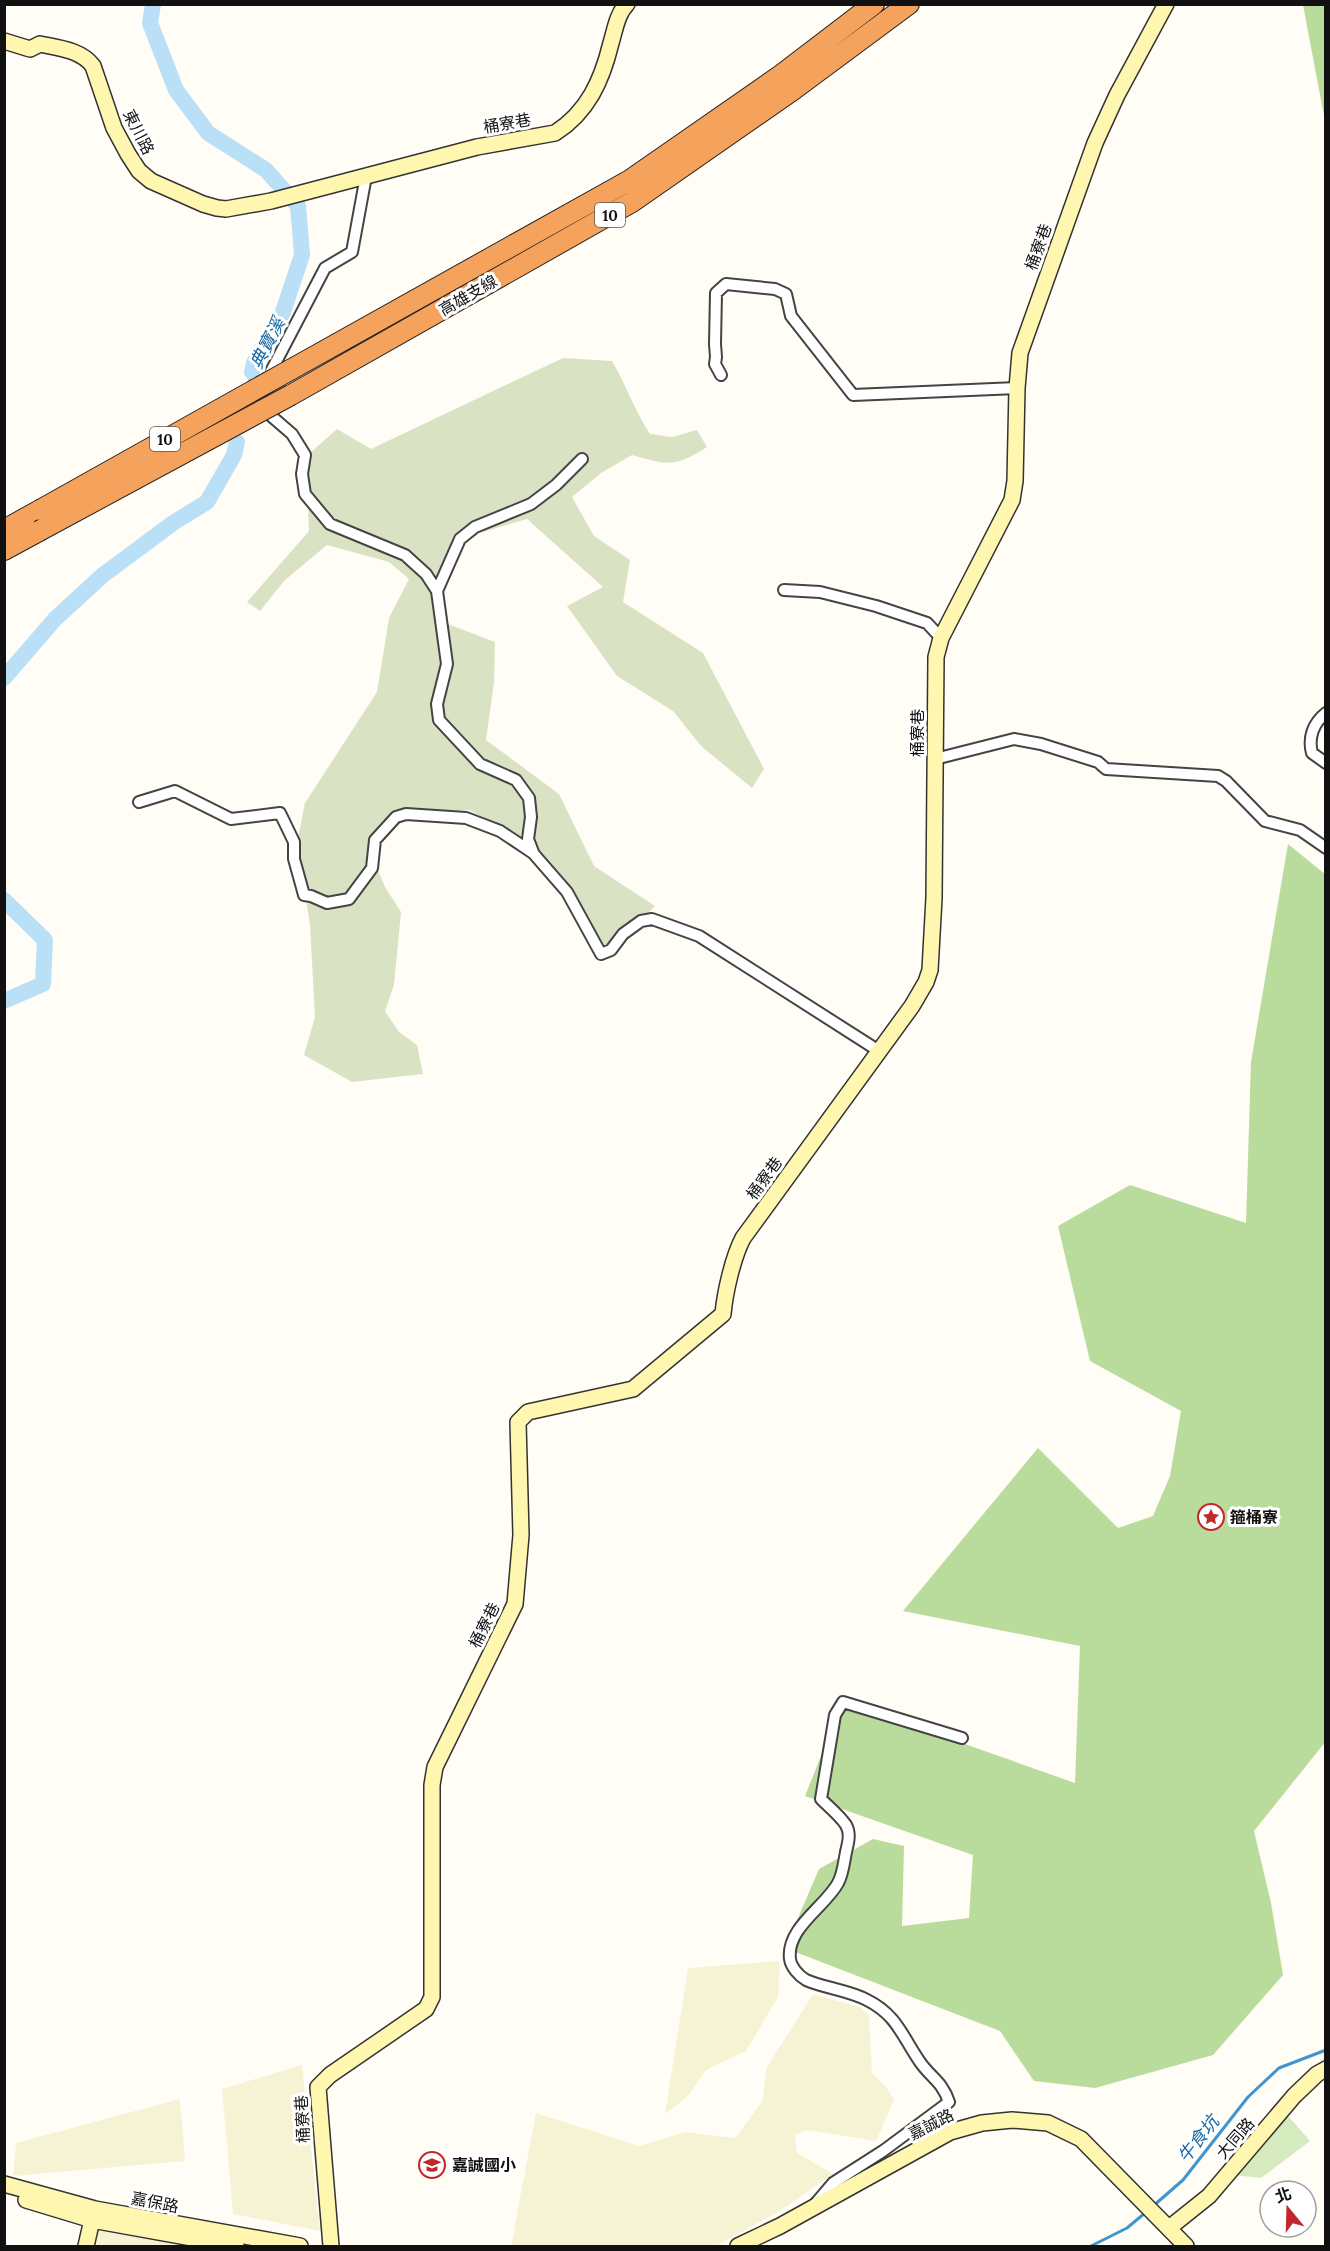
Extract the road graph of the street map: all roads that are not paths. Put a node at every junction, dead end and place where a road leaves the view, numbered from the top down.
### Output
1 (627, 4) edge
2 (874, 4) edge
3 (909, 4) edge
4 (1166, 4) edge
5 (4, 41) edge
6 (366, 176) junction
7 (272, 201) joint
8 (721, 375) dead end
9 (1017, 388) junction
10 (582, 459) dead end
11 (4, 530) edge
12 (4, 550) edge
13 (784, 590) dead end
14 (437, 591) junction
15 (941, 638) junction
16 (1326, 713) edge
17 (935, 759) junction
18 (1326, 763) edge
19 (139, 802) dead end
20 (1326, 848) edge
21 (533, 853) junction
22 (879, 1051) junction
23 (962, 1738) dead end
24 (1326, 2069) edge
25 (4, 2184) edge
26 (4, 2194) edge
27 (813, 2207) junction
28 (94, 2214) junction
29 (1164, 2224) junction
30 (86, 2247) edge
31 (236, 2247) edge
32 (300, 2247) edge
33 (331, 2247) edge
34 (738, 2247) edge
35 (1186, 2247) edge

1 - 6 street, 桶寮巷
2 - 11 highway, 高雄支線 / 10, bridge
3 - 12 highway, 高雄支線 / 10, bridge
4 - 9 street, 桶寮巷
5 - 7 street, 東川路
6 - 7 street, 桶寮巷
6 - 14 street
8 - 9 street
9 - 15 street, 桶寮巷
10 - 14 street
13 - 15 street
14 - 21 street
15 - 17 street, 桶寮巷
16 - 18 street
17 - 20 street
17 - 22 street, 桶寮巷
19 - 21 street
21 - 22 street
22 - 33 street, 桶寮巷
23 - 27 street
24 - 29 street, 大同路
25 - 28 street, 嘉保路
26 - 28 street, 嘉保路
27 - 29 street, 嘉誠路
27 - 34 street, 嘉誠路
28 - 30 street
28 - 31 street, 嘉保路
28 - 32 street, 嘉保路
29 - 35 street, 嘉誠路

